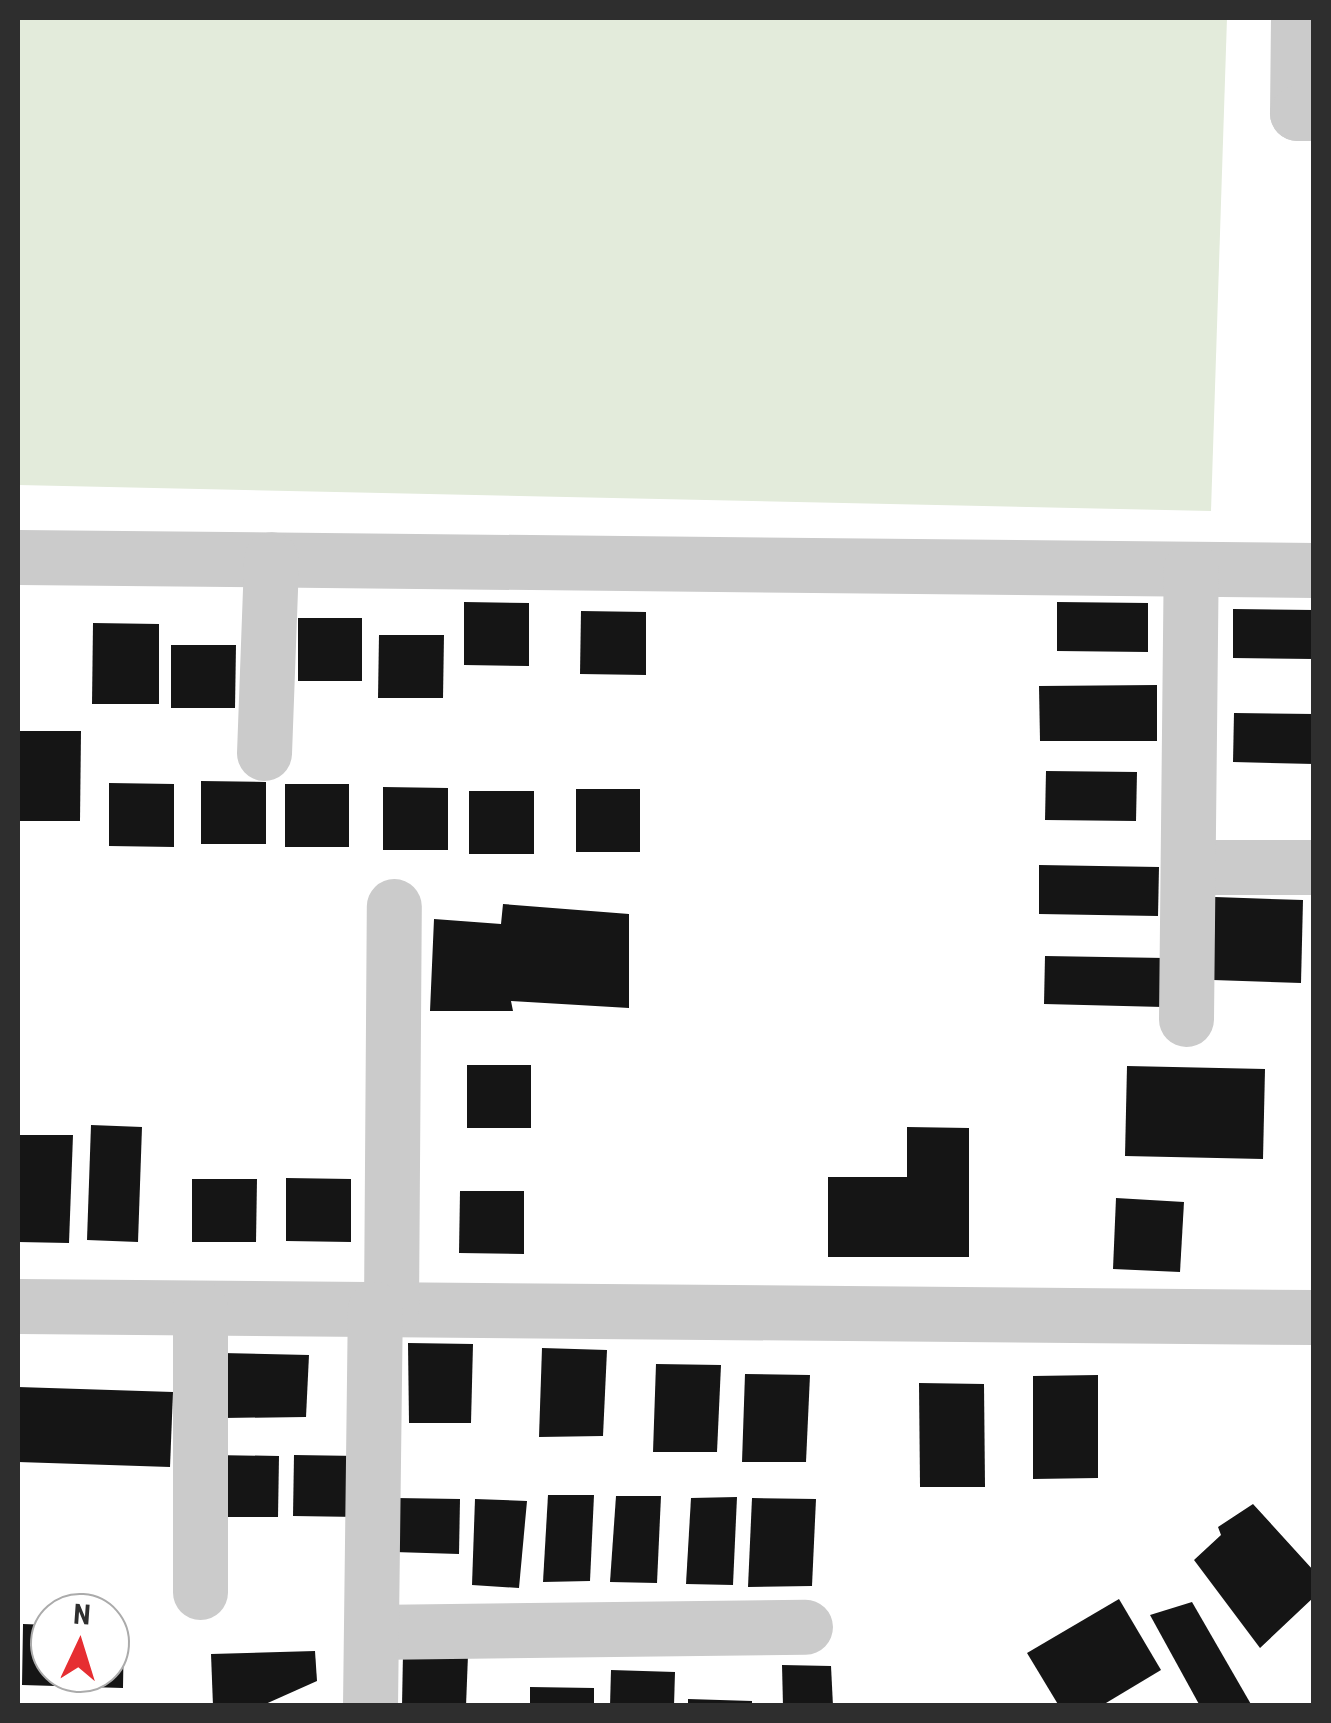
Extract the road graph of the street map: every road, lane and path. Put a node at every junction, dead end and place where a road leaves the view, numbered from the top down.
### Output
1 (1298, 18) edge
2 (1314, 113) edge
3 (18, 557) edge
4 (271, 559) junction
5 (1190, 569) junction
6 (1314, 570) edge
7 (264, 754) dead end
8 (1188, 867) junction
9 (1314, 868) edge
10 (394, 906) dead end
11 (1186, 1018) dead end
12 (18, 1306) edge
13 (200, 1308) junction
14 (383, 1309) junction
15 (1314, 1317) edge
16 (200, 1592) dead end
17 (806, 1627) dead end
18 (371, 1632) junction
19 (370, 1706) edge

1 - 2 street
3 - 4 street
4 - 5 street
4 - 7 street
5 - 6 street
5 - 8 street
8 - 9 street
8 - 11 street
10 - 14 street
12 - 13 street
13 - 14 street
13 - 16 street
14 - 15 street
14 - 18 street
17 - 18 street
18 - 19 street

